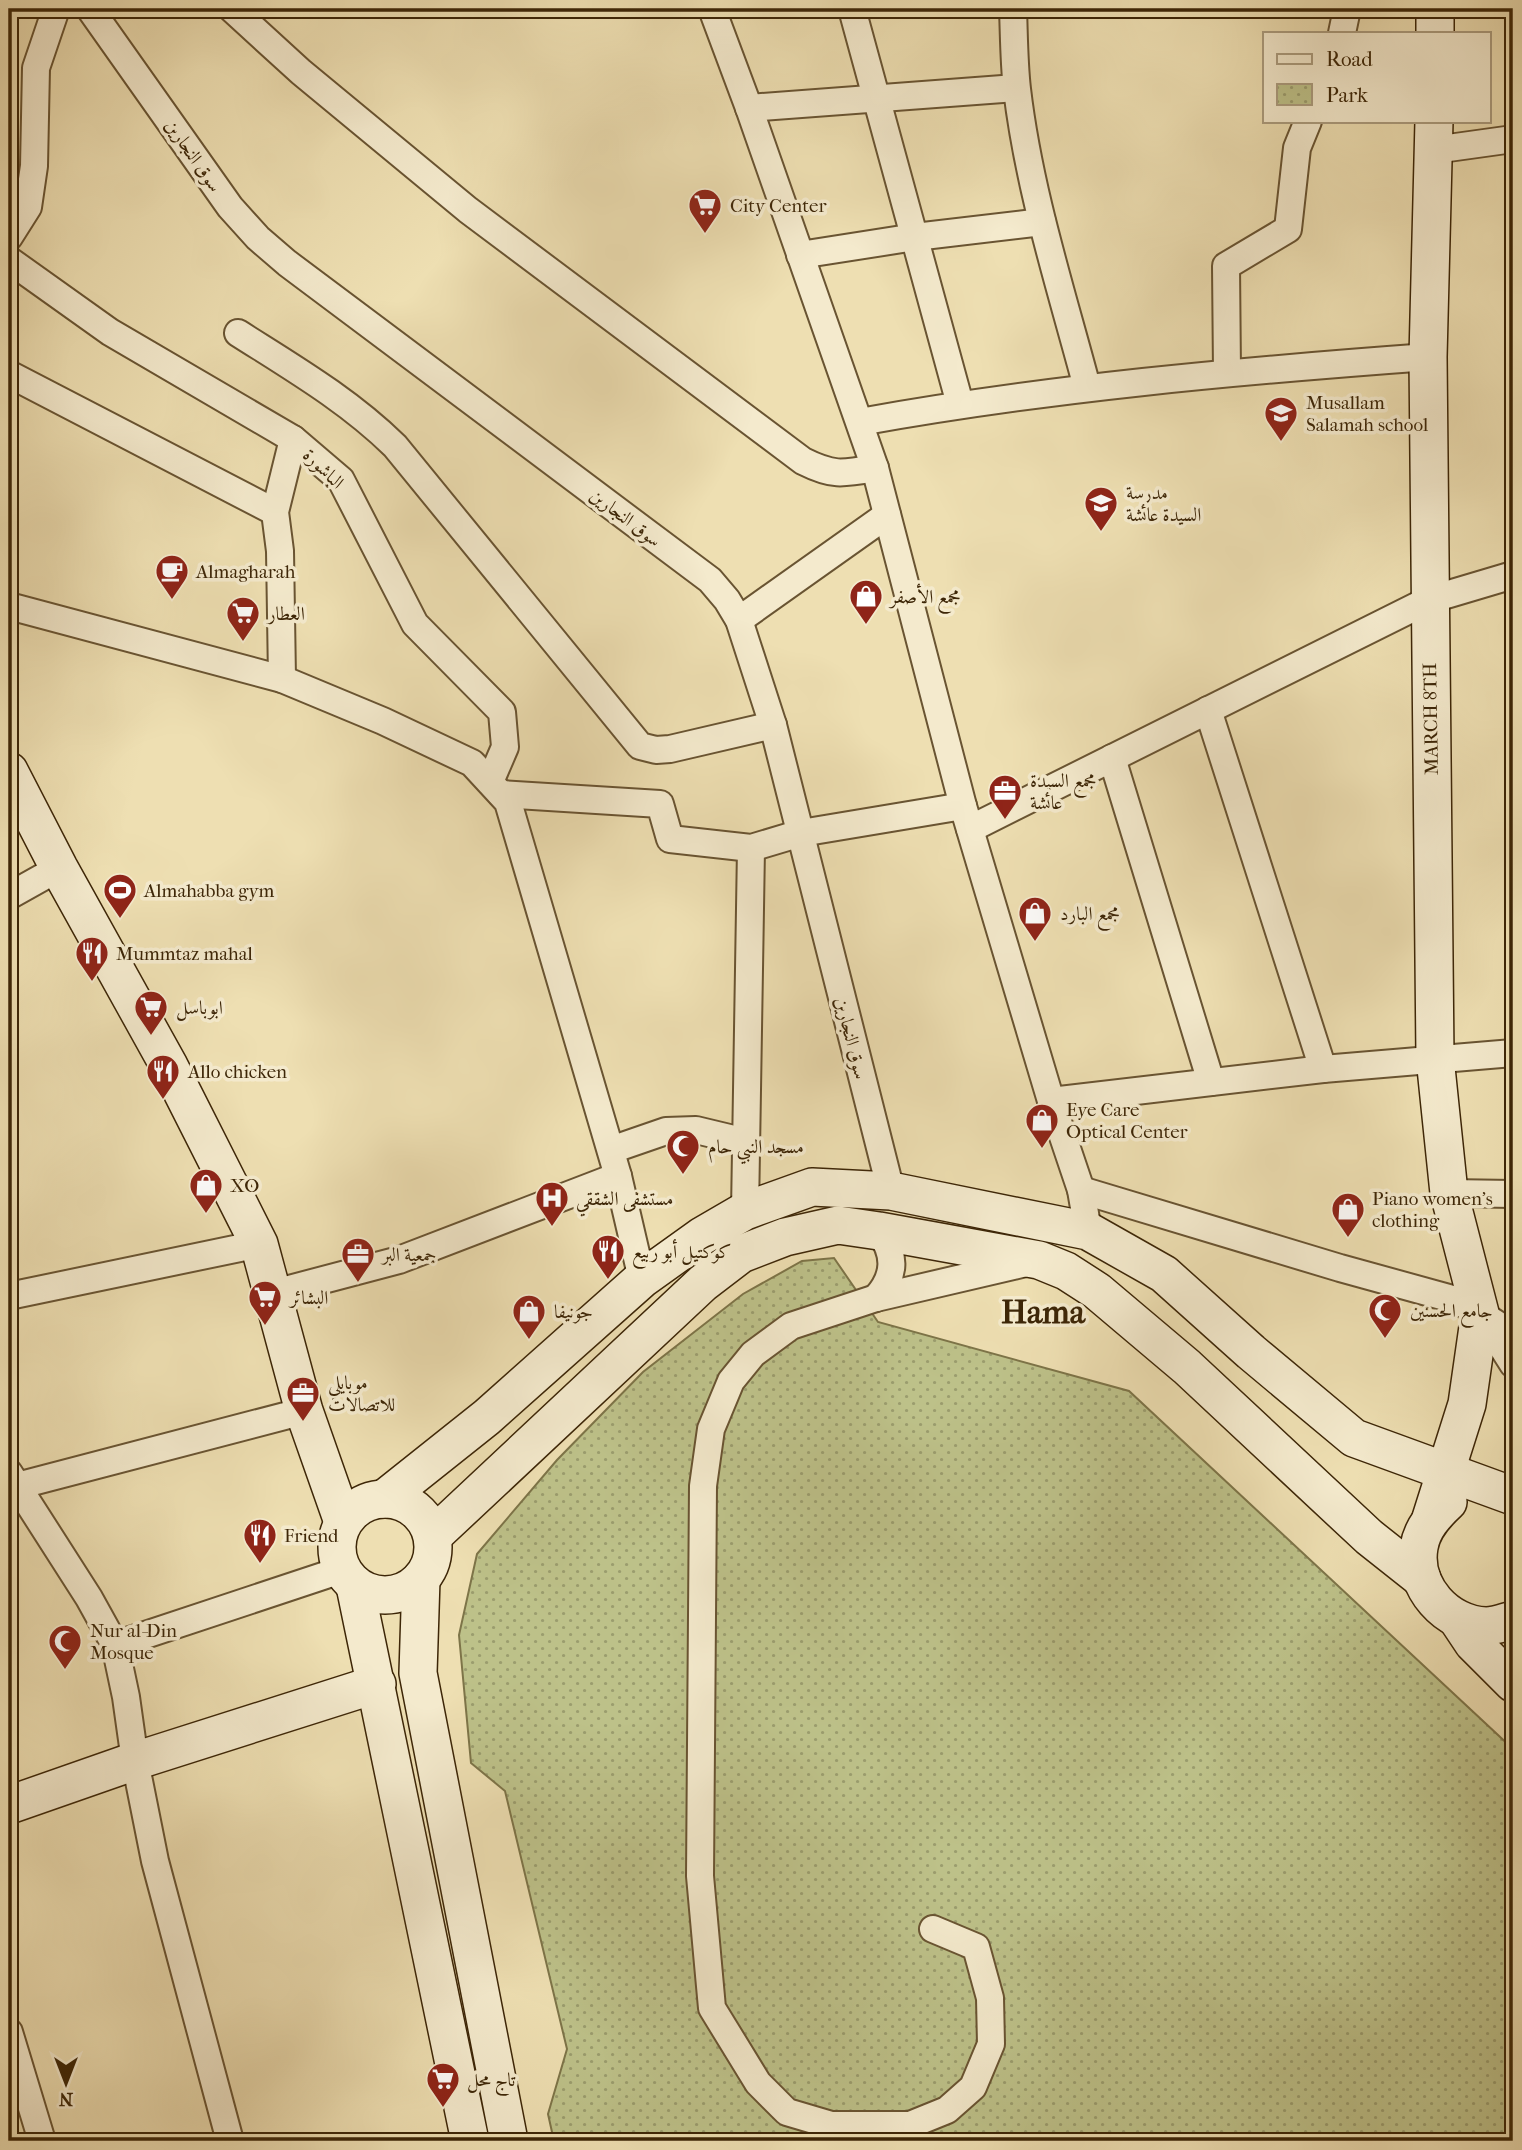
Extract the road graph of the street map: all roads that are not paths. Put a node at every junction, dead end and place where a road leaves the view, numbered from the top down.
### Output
1 (56, 9) edge
2 (90, 9) edge
3 (232, 9) edge
4 (712, 9) edge
5 (852, 9) edge
6 (1013, 9) edge
7 (1347, 9) edge
8 (1435, 9) edge
9 (1342, 32) edge
10 (1434, 32) edge
11 (1016, 88) junction
12 (876, 98) junction
13 (749, 108) junction
14 (1308, 122) edge
15 (1434, 135) edge
16 (1513, 139) edge
17 (1042, 222) junction
18 (9, 237) edge
19 (915, 237) junction
20 (800, 256) junction
21 (9, 260) edge
22 (238, 333) dead end
23 (1428, 357) junction
24 (1227, 372) junction
25 (9, 374) edge
26 (1087, 387) junction
27 (960, 404) junction
28 (860, 422) junction
29 (293, 439) junction
30 (875, 468) junction
31 (275, 512) junction
32 (887, 515) junction
33 (1513, 575) edge
34 (1429, 600) junction
35 (9, 606) edge
36 (739, 620) junction
37 (282, 679) junction
38 (1208, 710) junction
39 (774, 725) junction
40 (1112, 758) junction
41 (9, 771) edge
42 (496, 788) junction
43 (966, 817) junction
44 (801, 833) junction
45 (751, 848) junction
46 (59, 868) junction
47 (9, 896) edge
48 (1513, 1053) edge
49 (1435, 1058) junction
50 (1323, 1069) junction
51 (1211, 1082) junction
52 (1051, 1101) junction
53 (746, 1142) junction
54 (611, 1150) junction
55 (618, 1176) junction
56 (1081, 1190) junction
57 (891, 1191) junction
58 (1450, 1193) junction
59 (1513, 1194) edge
60 (744, 1211) junction
61 (879, 1231) junction
62 (1088, 1231) junction
63 (259, 1244) junction
64 (1039, 1260) junction
65 (642, 1279) junction
66 (274, 1293) junction
67 (9, 1296) edge
68 (876, 1298) junction
69 (1480, 1313) junction
70 (1513, 1335) edge
71 (1513, 1364) edge
72 (1467, 1404) junction
73 (304, 1411) junction
74 (1354, 1438) junction
75 (1446, 1470) junction
76 (13, 1480) edge
77 (1506, 1493) edge
78 (384, 1499) junction
79 (1430, 1518) junction
80 (342, 1522) junction
81 (433, 1536) junction
82 (348, 1578) junction
83 (421, 1579) junction
84 (1422, 1579) junction
85 (1457, 1619) junction
86 (1513, 1620) edge
87 (115, 1645) junction
88 (1513, 1683) edge
89 (377, 1684) junction
90 (135, 1761) junction
91 (9, 1805) edge
92 (933, 1929) dead end
93 (9, 2032) edge
94 (42, 2141) edge
95 (230, 2141) edge
96 (470, 2141) edge
97 (509, 2141) edge

1 - 18 street
2 - 36 street, سوق النجارين
3 - 30 street
4 - 13 street
5 - 12 street
6 - 11 street
7 - 9 street
8 - 10 main road
11 - 12 street
11 - 17 street
12 - 13 street
12 - 19 street
13 - 20 street
14 - 24 street
15 - 16 street
15 - 23 main road, MARCH 8TH
17 - 19 street
17 - 26 street
19 - 20 street
19 - 27 street
20 - 28 street
21 - 29 street, الباشورة
22 - 39 street
23 - 24 street
23 - 34 main road, MARCH 8TH
24 - 26 street
25 - 31 street
26 - 27 street
27 - 28 street
28 - 30 street
29 - 31 street
29 - 42 street, الباشورة
30 - 32 street
31 - 37 street
32 - 36 street
32 - 43 street
33 - 34 street
34 - 38 street
34 - 49 main road, MARCH 8TH
35 - 37 street
36 - 39 street, سوق النجارين
37 - 42 street
38 - 40 street
38 - 50 street
39 - 44 street, سوق النجارين
40 - 43 street
40 - 51 street
41 - 46 main road
42 - 45 street
42 - 54 street
43 - 44 street
43 - 52 street
44 - 45 street
44 - 57 street, سوق النجارين
45 - 53 street
46 - 47 street
46 - 63 main road
48 - 49 street
49 - 50 street
49 - 58 main road, MARCH 8TH
50 - 51 street
51 - 52 street
52 - 56 street
53 - 54 street
53 - 60 street
54 - 55 street
55 - 65 street
55 - 66 street
56 - 62 street
56 - 69 street
57 - 60 main road
57 - 62 main road
58 - 59 street
58 - 69 main road, MARCH 8TH
60 - 65 main road
61 - 64 main road
61 - 68 street
61 - 81 main road
62 - 74 main road
63 - 66 main road
63 - 67 street
64 - 68 street
64 - 84 main road
65 - 78 main road
66 - 73 main road
68 - 92 street
69 - 70 street
69 - 71 street
69 - 72 main road
72 - 74 main road
72 - 75 main road
73 - 76 street
73 - 80 main road
74 - 75 main road
75 - 77 main road
75 - 79 main road
76 - 87 street
77 - 79 main road
78 - 80 main road
78 - 81 main road
79 - 84 main road
80 - 82 main road
81 - 83 main road
82 - 83 main road
82 - 87 street
82 - 89 main road
83 - 97 main road
84 - 85 main road
85 - 86 main road
85 - 88 main road
87 - 90 street
89 - 90 main road
89 - 96 main road
90 - 91 main road
90 - 95 street
93 - 94 street

